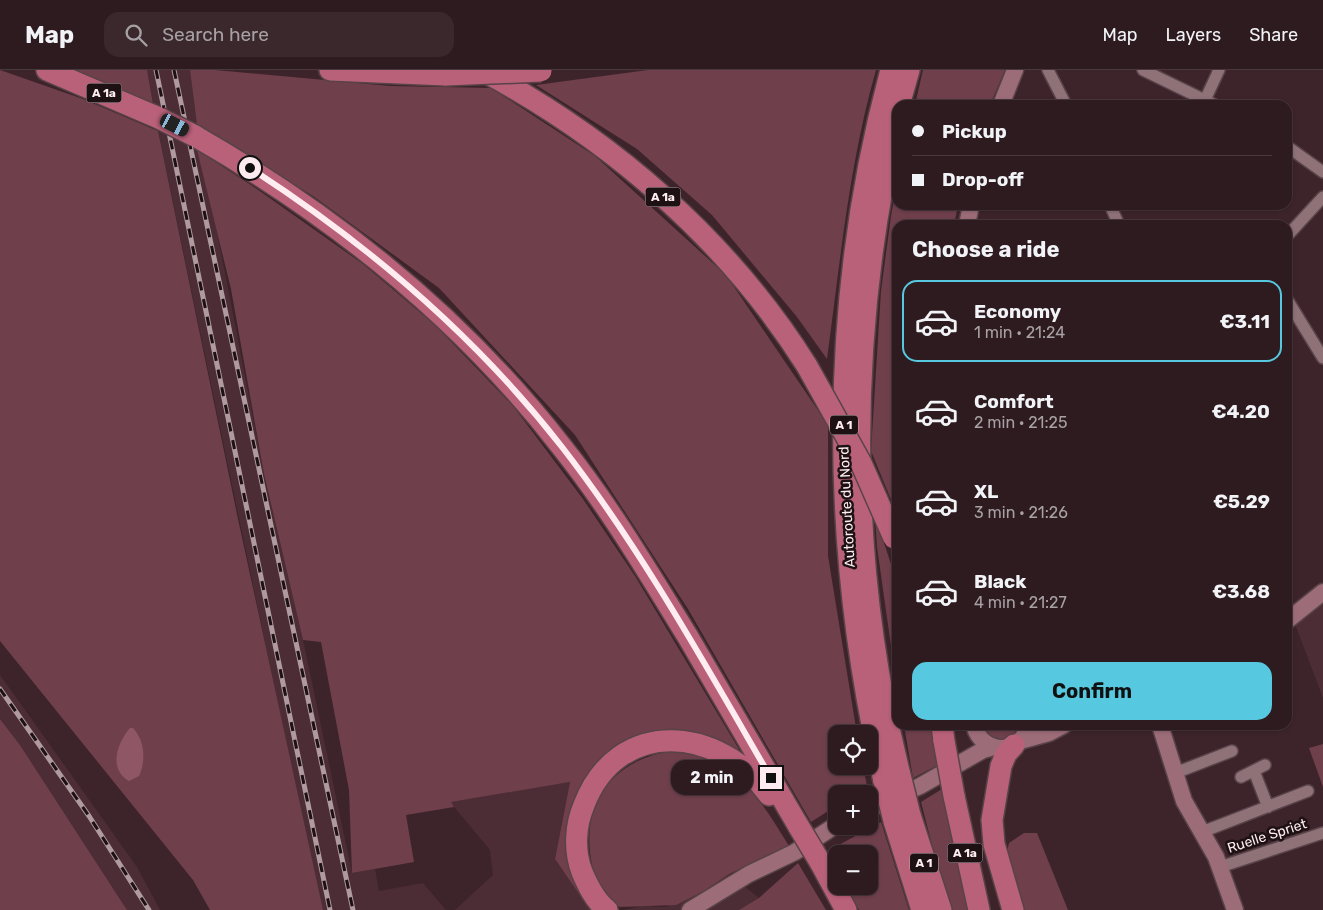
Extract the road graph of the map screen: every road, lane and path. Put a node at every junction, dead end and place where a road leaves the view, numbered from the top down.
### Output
1 (47, 70) edge
2 (330, 70) edge
3 (481, 70) edge
4 (546, 70) edge
5 (892, 70) edge
6 (909, 70) edge
7 (1015, 70) edge
8 (1048, 70) edge
9 (1143, 70) edge
10 (1219, 70) edge
11 (900, 100) edge
12 (1003, 100) edge
13 (1063, 100) edge
14 (1204, 100) edge
15 (1211, 100) edge
16 (892, 142) edge
17 (1292, 150) edge
18 (1323, 172) edge
19 (1323, 197) edge
20 (1292, 231) edge
21 (1292, 308) edge
22 (1323, 358) edge
23 (892, 534) edge
24 (1323, 592) edge
25 (1292, 617) edge
26 (973, 730) edge
27 (976, 730) edge
28 (1023, 730) edge
29 (1054, 730) edge
30 (1162, 730) edge
31 (943, 733) edge
32 (1009, 745) junction
33 (1232, 751) dead end
34 (1265, 765) dead end
35 (953, 768) junction
36 (1254, 771) junction
37 (1175, 773) junction
38 (1241, 777) dead end
39 (892, 778) junction
40 (1308, 792) dead end
41 (878, 805) edge
42 (1268, 807) junction
43 (902, 818) junction
44 (828, 827) edge
45 (1202, 832) junction
46 (1323, 834) edge
47 (796, 837) junction
48 (1220, 867) junction
49 (608, 910) edge
50 (690, 910) edge
51 (710, 910) edge
52 (846, 910) edge
53 (922, 910) edge
54 (941, 910) edge
55 (979, 910) edge
56 (1013, 910) edge
57 (1234, 910) edge

1 - 47 highway, A 1a, bridge
2 - 4 highway, bridge
3 - 23 highway, A 1a, bridge
5 - 39 highway, Autoroute du Nord / A 1
6 - 11 highway
7 - 12 main road
8 - 13 street
9 - 14 street
10 - 15 street
16 - 39 highway, Autoroute du Nord / A 1
17 - 18 street
19 - 20 street
21 - 22 street
24 - 25 main road
26 - 35 main road
27 - 32 main road
28 - 32 main road
29 - 32 main road
30 - 37 main road
31 - 55 highway, A 1a, bridge
32 - 35 main road
32 - 56 highway
33 - 37 street
34 - 36 street
35 - 41 main road
36 - 38 street
36 - 42 street
37 - 45 main road
39 - 43 highway, Autoroute du Nord / A 1, bridge
40 - 42 street
42 - 45 street
43 - 53 highway, Autoroute du Nord / A 1
43 - 54 highway, Autoroute du Nord / A 1
44 - 47 main road
45 - 48 main road
46 - 48 street, Ruelle Spriet
47 - 49 highway
47 - 50 main road
47 - 51 main road
47 - 52 highway, A 1a, bridge
48 - 57 main road

